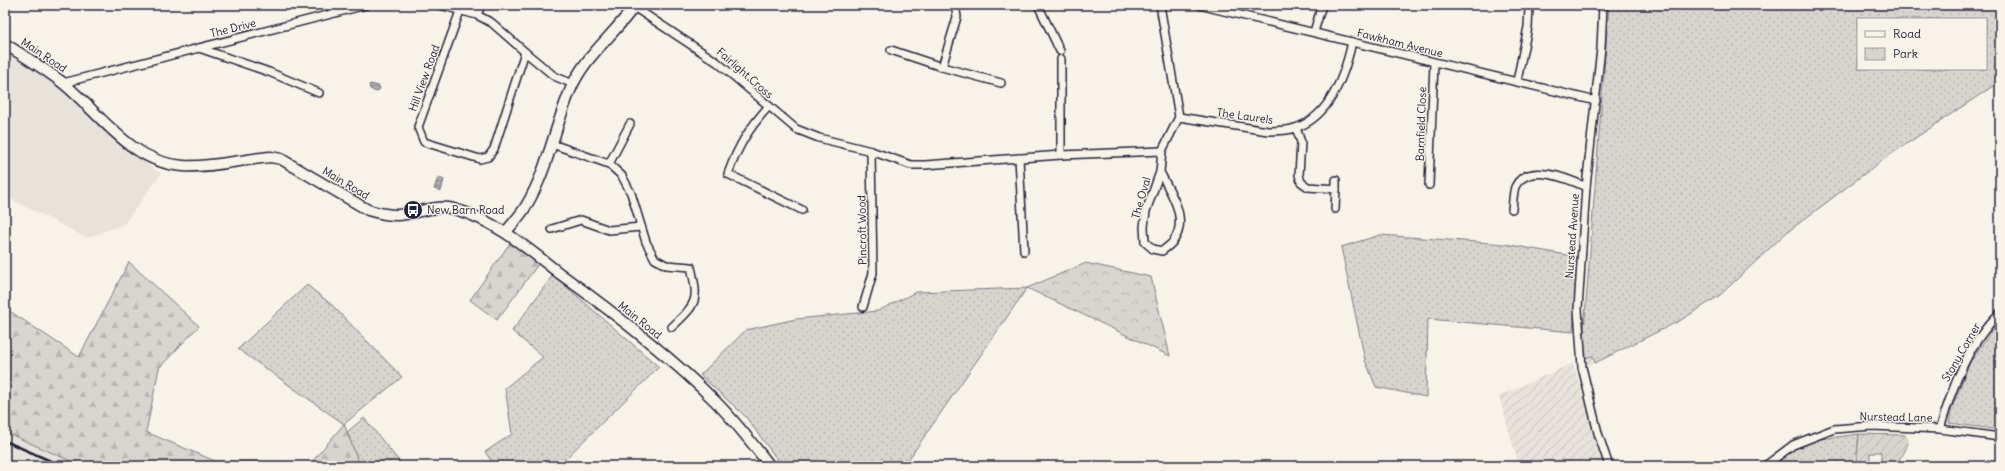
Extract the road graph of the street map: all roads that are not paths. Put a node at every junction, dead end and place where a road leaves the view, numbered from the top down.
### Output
1 (366, 5) edge
2 (440, 5) edge
3 (481, 5) edge
4 (955, 5) edge
5 (1038, 5) edge
6 (1160, 5) edge
7 (1200, 5) edge
8 (1322, 5) edge
9 (1603, 5) edge
10 (634, 6) edge
11 (1529, 8) dead end
12 (460, 11) junction
13 (477, 15) junction
14 (1314, 32) junction
15 (1352, 42) junction
16 (5, 44) edge
17 (199, 48) junction
18 (891, 50) dead end
19 (1060, 51) dead end
20 (525, 52) junction
21 (1061, 59) dead end
22 (1434, 63) junction
23 (942, 67) junction
24 (1517, 81) junction
25 (63, 83) junction
26 (1000, 83) dead end
27 (574, 84) junction
28 (319, 93) dead end
29 (1596, 101) junction
30 (769, 106) junction
31 (1179, 117) junction
32 (630, 124) dead end
33 (1296, 128) junction
34 (552, 144) junction
35 (871, 151) junction
36 (1162, 151) junction
37 (1061, 155) junction
38 (1019, 158) junction
39 (609, 164) junction
40 (1160, 172) junction
41 (1336, 180) dead end
42 (1429, 185) dead end
43 (1586, 187) junction
44 (1336, 189) junction
45 (1512, 208) dead end
46 (1335, 209) dead end
47 (802, 210) dead end
48 (641, 227) junction
49 (552, 229) dead end
50 (506, 232) junction
51 (1024, 251) dead end
52 (863, 307) dead end
53 (2000, 312) edge
54 (672, 327) dead end
55 (1940, 429) junction
56 (2000, 437) edge
57 (770, 466) edge
58 (1609, 466) edge
59 (1765, 466) edge

1 - 17 street, The Drive
2 - 12 street
3 - 13 street
4 - 23 street
5 - 19 street
6 - 31 street
7 - 14 street, Fawkham Avenue
8 - 14 street
9 - 29 street, Nurstead Avenue
10 - 27 main road
10 - 30 street, Fairlight Cross
11 - 24 street
12 - 13 street
12 - 20 street, Hill View Road
13 - 20 street
14 - 15 street, Fawkham Avenue
15 - 22 street, Fawkham Avenue
15 - 33 street, The Laurels
16 - 25 main road, Main Road
17 - 25 street, The Drive
17 - 28 street, The Drive
18 - 23 street
20 - 27 street
21 - 37 street
22 - 24 street, Fawkham Avenue
22 - 42 street, Barnfield Close
23 - 26 street
24 - 29 street, Fawkham Avenue
25 - 50 main road, Main Road
27 - 34 main road
29 - 43 street, Nurstead Avenue
30 - 35 street
30 - 47 street, Fairlight Cross
31 - 33 street, The Laurels
31 - 36 street, The Oval
32 - 39 street
33 - 44 street
34 - 39 street
34 - 50 main road
35 - 38 street
35 - 52 street, Pincroft Wood
36 - 37 street
36 - 40 street, The Oval
37 - 38 street
38 - 51 street
39 - 48 street
40 - 40 street, The Oval
41 - 44 street
43 - 45 street
43 - 58 street, Nurstead Avenue
44 - 46 street
48 - 49 street
48 - 54 street
50 - 57 main road, Main Road
53 - 55 street, Stony Corner
55 - 56 street, Nurstead Lane
55 - 59 street, Nurstead Lane

